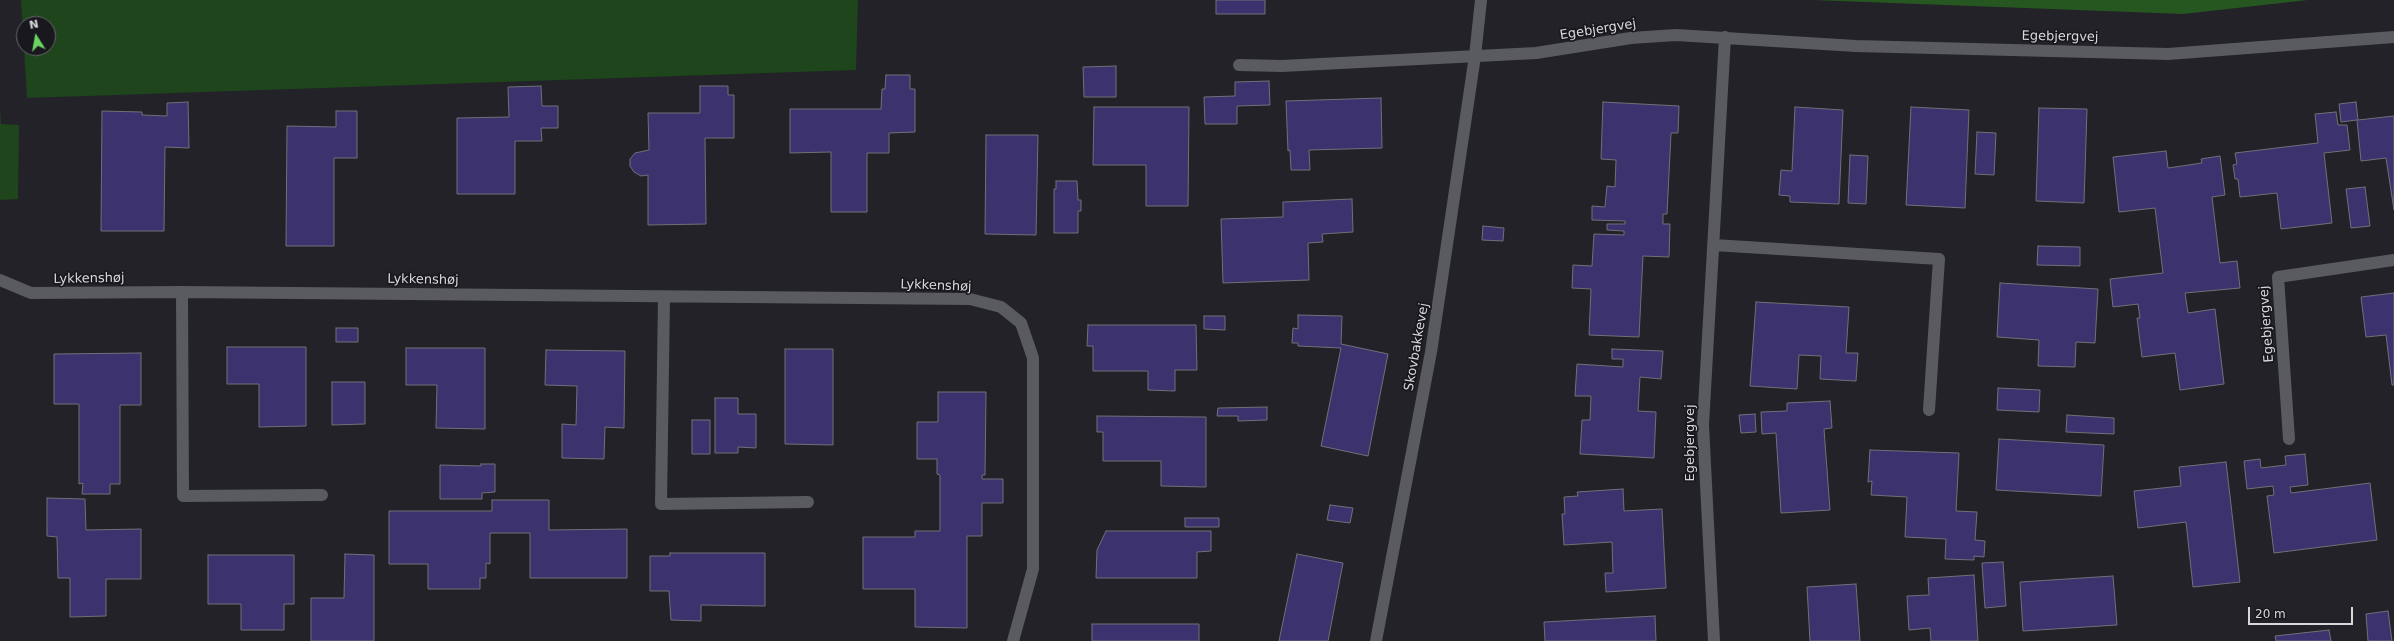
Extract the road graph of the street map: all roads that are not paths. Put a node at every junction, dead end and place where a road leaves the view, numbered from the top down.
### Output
1 (1481, 0) edge
2 (1725, 37) junction
3 (2394, 37) edge
4 (1475, 56) junction
5 (1239, 65) dead end
6 (1714, 245) junction
7 (2394, 260) edge
8 (0, 280) edge
9 (182, 292) junction
10 (664, 297) junction
11 (1928, 410) dead end
12 (2289, 439) dead end
13 (322, 495) dead end
14 (808, 502) dead end
15 (1013, 641) edge
16 (1376, 641) edge
17 (1714, 641) edge

1 - 4 street, Skovbakkevej
2 - 3 street, Egebjergvej
2 - 4 street, Egebjergvej
2 - 6 street, Egebjergvej
4 - 5 street
4 - 16 street, Skovbakkevej
6 - 11 street
6 - 17 street, Egebjergvej
7 - 12 street, Egebjergvej
8 - 9 street, Lykkenshøj
9 - 10 street, Lykkenshøj
9 - 13 street
10 - 14 street
10 - 15 street, Lykkenshøj

